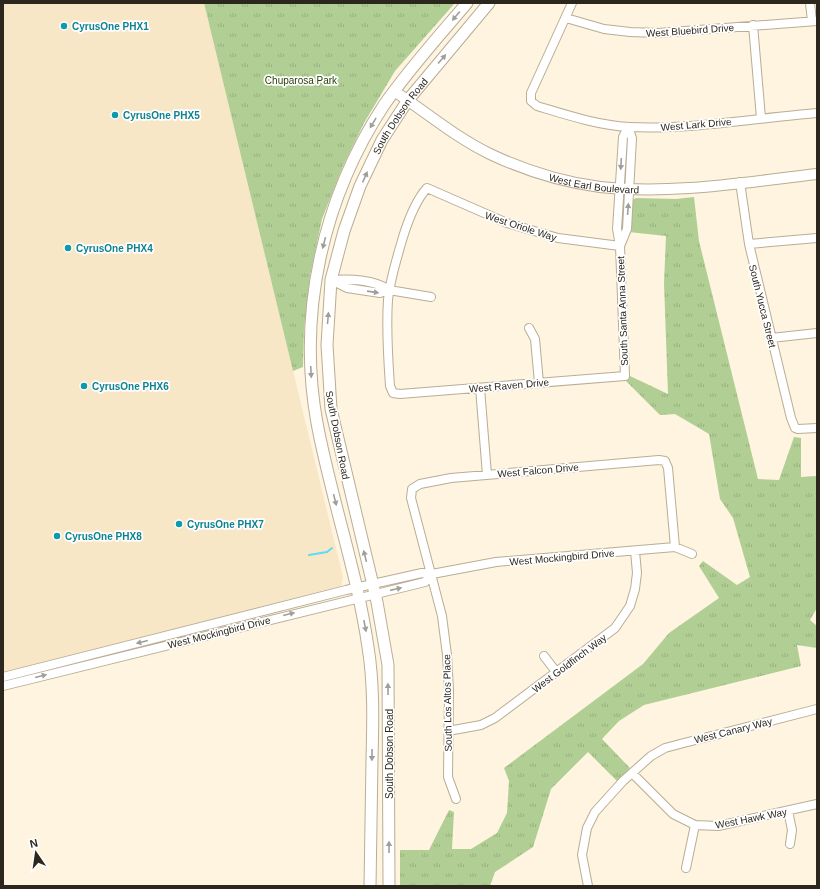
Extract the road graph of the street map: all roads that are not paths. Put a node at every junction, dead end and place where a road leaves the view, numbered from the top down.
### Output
1 (467, 3) edge
2 (489, 3) edge
3 (572, 3) edge
4 (810, 3) edge
5 (566, 18) junction
6 (814, 21) edge
7 (753, 25) junction
8 (394, 91) junction
9 (408, 100) junction
10 (817, 113) edge
11 (761, 118) junction
12 (628, 127) junction
13 (817, 174) edge
14 (740, 182) junction
15 (625, 189) junction
16 (817, 238) edge
17 (749, 244) junction
18 (620, 246) junction
19 (331, 280) junction
20 (389, 290) junction
21 (431, 296) dead end
22 (529, 328) dead end
23 (817, 333) edge
24 (771, 338) junction
25 (625, 376) joint
26 (539, 383) junction
27 (480, 388) junction
28 (817, 428) edge
29 (487, 475) junction
30 (412, 489) joint
31 (675, 547) junction
32 (635, 551) junction
33 (692, 554) dead end
34 (432, 574) junction
35 (374, 590) junction
36 (357, 593) junction
37 (127, 645) junction
38 (130, 654) junction
39 (544, 656) dead end
40 (557, 673) junction
41 (3, 677) edge
42 (3, 686) edge
43 (817, 709) edge
44 (448, 731) junction
45 (632, 773) junction
46 (456, 799) dead end
47 (817, 804) edge
48 (788, 811) junction
49 (695, 825) junction
50 (790, 844) dead end
51 (686, 868) dead end
52 (370, 886) edge
53 (389, 886) edge
54 (588, 886) edge

1 -> 8 main road, South Dobson Road
9 -> 2 main road, South Dobson Road
3 - 5 street
4 - 6 street
5 - 7 street, West Bluebird Drive
5 - 12 street, West Lark Drive
6 - 7 street, West Bluebird Drive
7 - 11 street
8 - 9 street, West Earl Boulevard
8 -> 36 main road, South Dobson Road
9 - 15 street, West Earl Boulevard
19 -> 9 main road, South Dobson Road
10 - 11 street, West Lark Drive
11 - 12 street, West Lark Drive
12 - 15 street, South Santa Anna Street
13 - 14 street, West Earl Boulevard
14 - 15 street, West Earl Boulevard
14 - 17 street, South Yucca Street
15 - 18 street, South Santa Anna Street
16 - 17 street
17 - 24 street, South Yucca Street
18 - 20 street, West Oriole Way
18 - 25 street, South Santa Anna Street
19 - 20 street
35 -> 19 main road, South Dobson Road
20 - 21 street
20 - 27 street, West Raven Drive
22 - 26 street
23 - 24 street
24 - 28 street, South Yucca Street
25 - 26 street, West Raven Drive
26 - 27 street, West Raven Drive
27 - 29 street
29 - 30 street, West Falcon Drive
29 - 31 street, West Falcon Drive
30 - 34 street, South Los Altos Place
31 - 32 street, West Mockingbird Drive
31 - 33 street, West Mockingbird Drive
32 - 34 street, West Mockingbird Drive
32 - 40 street, West Goldfinch Way
34 - 35 street, West Mockingbird Drive
34 - 44 street, South Los Altos Place
35 - 36 street, West Mockingbird Drive
53 -> 35 main road, South Dobson Road
36 -> 37 street, West Mockingbird Drive
38 -> 36 street, West Mockingbird Drive
36 -> 52 main road, South Dobson Road
37 - 38 street
37 - 41 street, West Mockingbird Drive
42 -> 38 street, West Mockingbird Drive
39 - 40 street
40 - 44 street, West Goldfinch Way
43 - 45 street, West Canary Way
44 - 46 street, South Los Altos Place
45 - 49 street, West Hawk Way
45 - 54 street, West Canary Way
47 - 48 street, West Hawk Way
48 - 49 street, West Hawk Way
48 - 50 street
49 - 51 street

